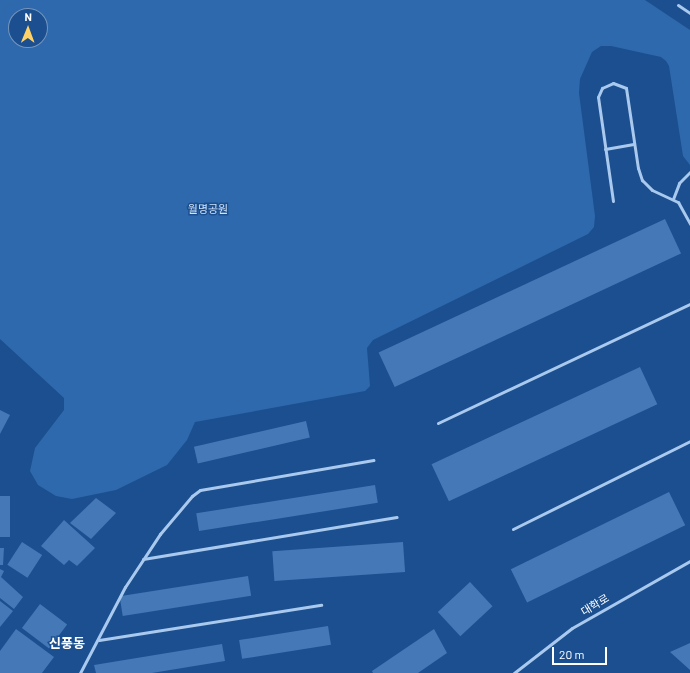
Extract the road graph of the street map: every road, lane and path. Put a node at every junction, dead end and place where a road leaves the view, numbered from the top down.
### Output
1 (678, 5) dead end
2 (690, 13) edge
3 (634, 144) junction
4 (605, 149) junction
5 (690, 172) edge
6 (674, 199) junction
7 (613, 201) dead end
8 (690, 224) edge
9 (690, 304) edge
10 (438, 423) dead end
11 (690, 441) edge
12 (373, 460) dead end
13 (397, 517) dead end
14 (512, 529) dead end
15 (143, 559) junction
16 (690, 561) edge
17 (321, 605) dead end
18 (98, 640) junction
19 (80, 673) edge
20 (514, 673) edge

1 - 2 lane
3 - 4 lane
3 - 4 lane
3 - 6 lane
4 - 7 lane
5 - 6 lane
6 - 8 lane
9 - 10 lane
11 - 14 lane
12 - 15 lane
13 - 15 lane
15 - 18 lane
16 - 20 lane, 대학로
17 - 18 lane
18 - 19 lane

